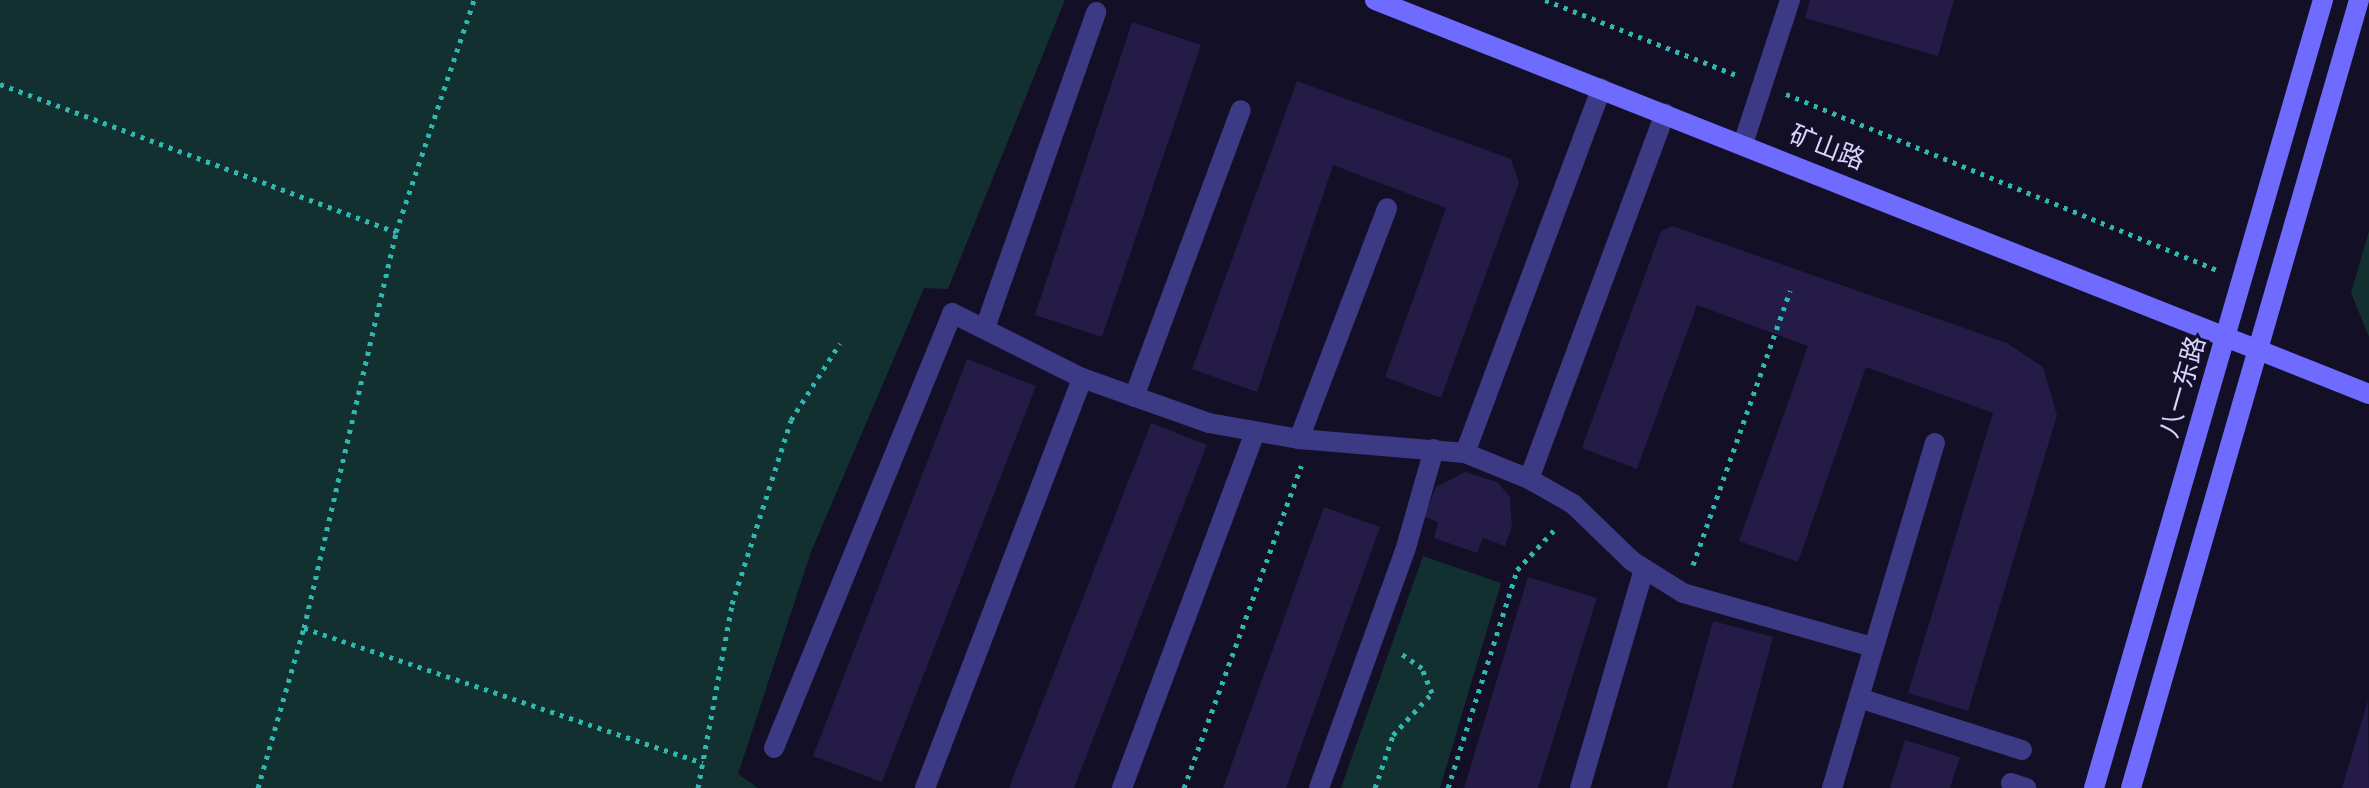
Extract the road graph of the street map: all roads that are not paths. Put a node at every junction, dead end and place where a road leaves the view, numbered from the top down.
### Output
1 (1375, 0) edge
2 (1790, 0) edge
3 (2323, 0) edge
4 (2359, 0) edge
5 (1096, 12) dead end
6 (1601, 89) junction
7 (1241, 110) dead end
8 (1665, 113) junction
9 (1743, 144) junction
10 (1387, 208) dead end
11 (985, 328) junction
12 (2225, 334) junction
13 (2259, 347) junction
14 (1082, 378) junction
15 (2369, 394) edge
16 (1134, 397) junction
17 (1255, 433) junction
18 (1305, 439) junction
19 (1935, 443) dead end
20 (1434, 449) junction
21 (1465, 453) junction
22 (1529, 479) junction
23 (1644, 569) junction
24 (1873, 647) junction
25 (1859, 698) junction
26 (774, 748) dead end
27 (2022, 750) dead end
28 (925, 788) edge
29 (1122, 788) edge
30 (1319, 788) edge
31 (1580, 788) edge
32 (1832, 788) edge
33 (2094, 788) edge
34 (2131, 788) edge

1 - 6 main road, 矿山路
2 - 9 lane
3 - 12 main road, 八一东路
4 - 13 main road
5 - 11 lane
6 - 8 main road, 矿山路
6 - 21 lane
7 - 16 lane
8 - 9 main road, 矿山路
8 - 22 lane
9 - 12 main road, 矿山路
10 - 18 lane
11 - 14 lane
11 - 26 lane
12 - 13 main road, 矿山路
12 - 33 main road, 八一东路
13 - 15 main road, 矿山路
13 - 34 main road
14 - 16 lane
14 - 28 lane
16 - 17 lane
17 - 18 lane
17 - 29 lane
18 - 20 lane
19 - 24 lane
20 - 21 lane
20 - 30 lane
21 - 22 lane
22 - 23 lane
23 - 24 lane
23 - 31 lane
24 - 25 lane
25 - 27 lane
25 - 32 lane

